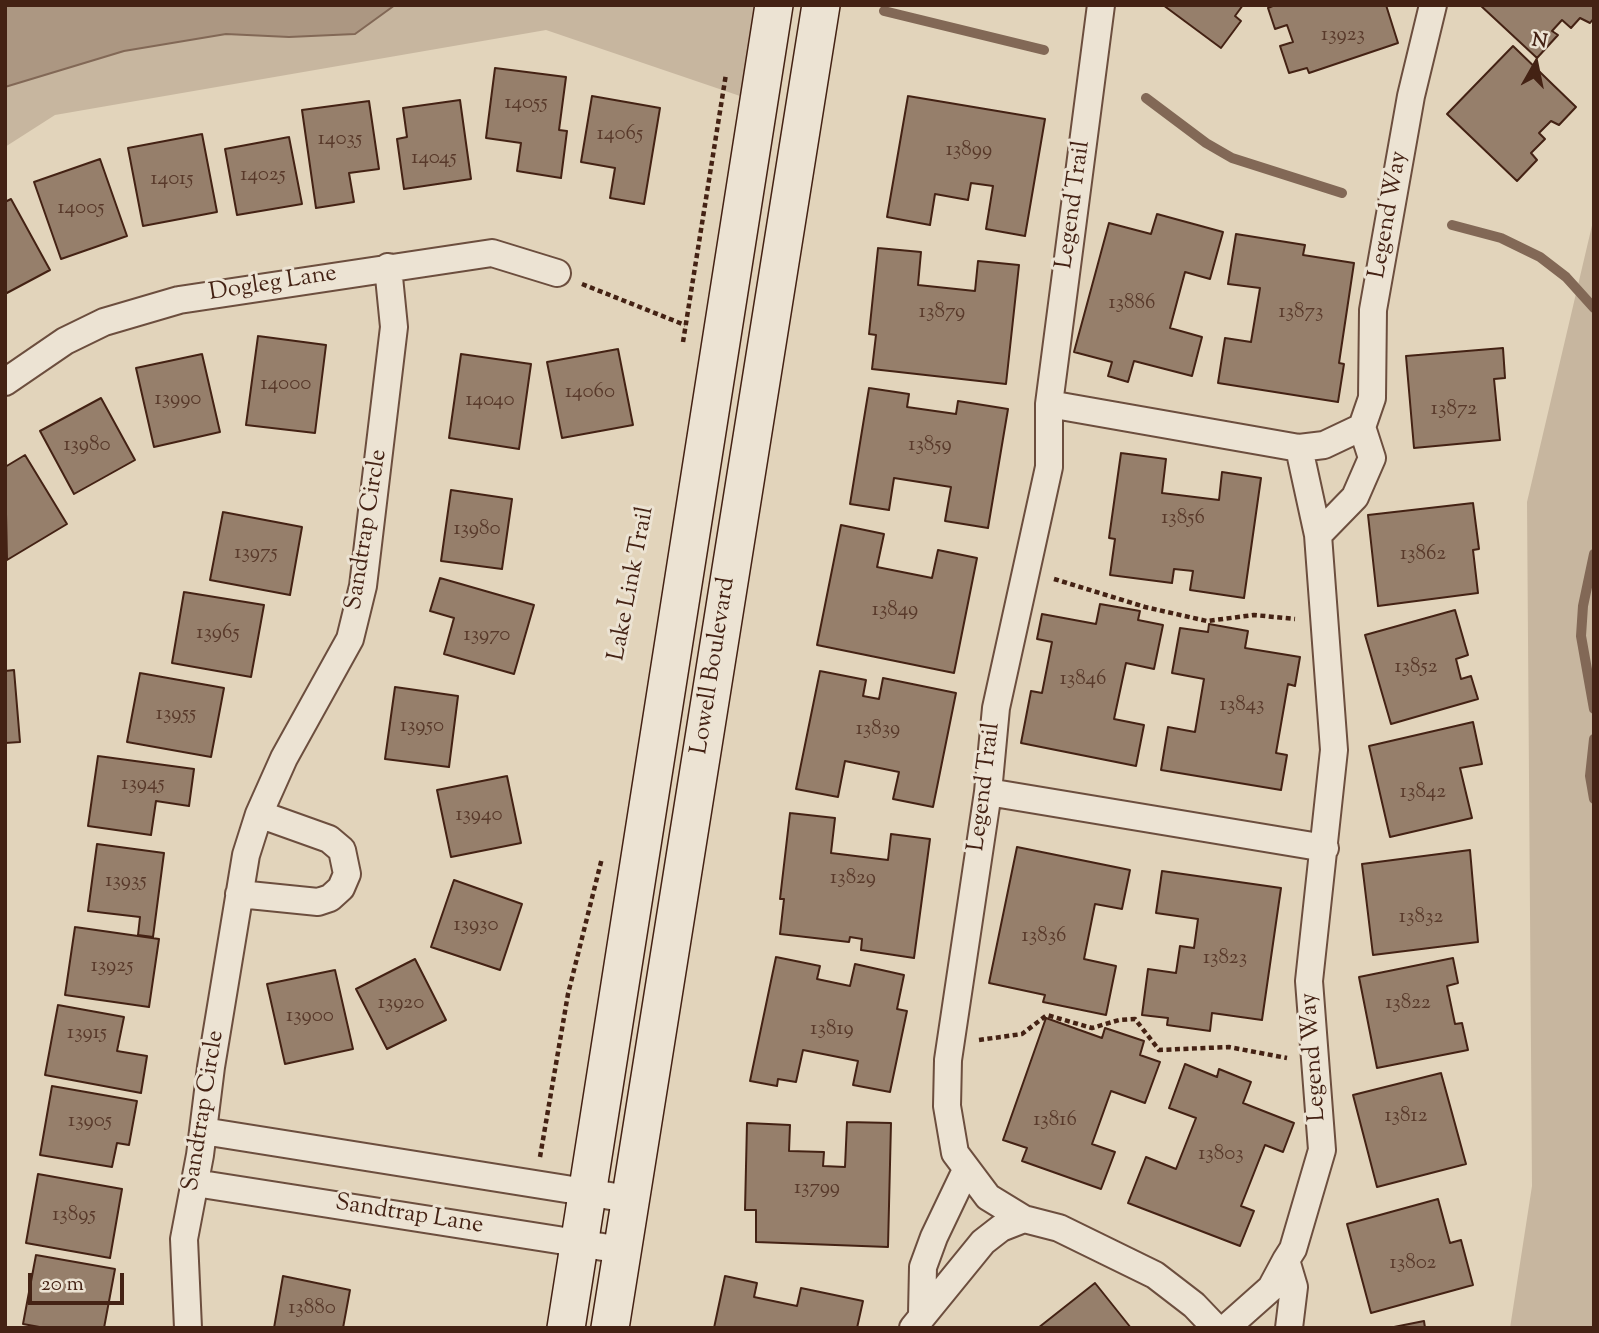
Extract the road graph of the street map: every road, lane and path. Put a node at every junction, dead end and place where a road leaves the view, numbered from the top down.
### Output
1 (774, 5) edge
2 (821, 5) edge
3 (1101, 5) edge
4 (1433, 5) edge
5 (726, 71) dead end
6 (388, 267) junction
7 (557, 273) joint
8 (685, 325) junction
9 (682, 352) dead end
10 (5, 382) edge
11 (1049, 404) junction
12 (1362, 427) junction
13 (1299, 448) junction
14 (1318, 535) junction
15 (1027, 570) junction
16 (1324, 622) junction
17 (988, 792) junction
18 (259, 814) junction
19 (606, 846) dead end
20 (1325, 848) junction
21 (239, 894) junction
22 (950, 1044) junction
23 (1317, 1063) junction
24 (203, 1131) junction
25 (544, 1165) dead end
26 (966, 1170) junction
27 (195, 1183) junction
28 (585, 1192) junction
29 (629, 1199) junction
30 (1024, 1219) junction
31 (578, 1243) junction
32 (622, 1250) junction
33 (1286, 1260) junction
34 (918, 1321) edge
35 (188, 1328) edge
36 (566, 1328) edge
37 (610, 1328) edge
38 (1216, 1328) edge
39 (1226, 1328) edge
40 (1289, 1328) edge

1 - 28 main road, Lowell Boulevard
2 - 29 main road, Lowell Boulevard
3 - 11 street, Legend Trail
4 - 12 street, Legend Way
5 - 8 path
6 - 7 street, Dogleg Lane
6 - 10 street, Dogleg Lane
6 - 18 street, Sandtrap Circle
7 - 8 path
8 - 9 path
11 - 13 street
11 - 15 street, Legend Trail
12 - 13 street
12 - 14 street
13 - 14 street, Legend Way
14 - 16 street, Legend Way
15 - 16 path
15 - 17 street, Legend Trail
16 - 20 street, Legend Way
17 - 20 street
17 - 22 street, Legend Trail
18 - 21 street, Sandtrap Circle
18 - 21 street
19 - 25 path
20 - 23 street, Legend Way
21 - 24 street, Sandtrap Circle
22 - 23 path
22 - 26 street, Legend Trail
23 - 33 street, Legend Way
24 - 27 street, Sandtrap Circle
24 - 28 street, Sandtrap Lane
26 - 30 street, Legend Trail
26 - 34 street
27 - 31 street, Sandtrap Lane
27 - 35 street, Sandtrap Circle
28 - 29 street, Sandtrap Lane
28 - 31 main road, Lowell Boulevard
29 - 32 main road, Lowell Boulevard
30 - 34 street
30 - 38 street
31 - 32 street, Sandtrap Lane
31 - 36 main road, Lowell Boulevard
32 - 37 main road, Lowell Boulevard
33 - 39 street, Legend Way
33 - 40 street

